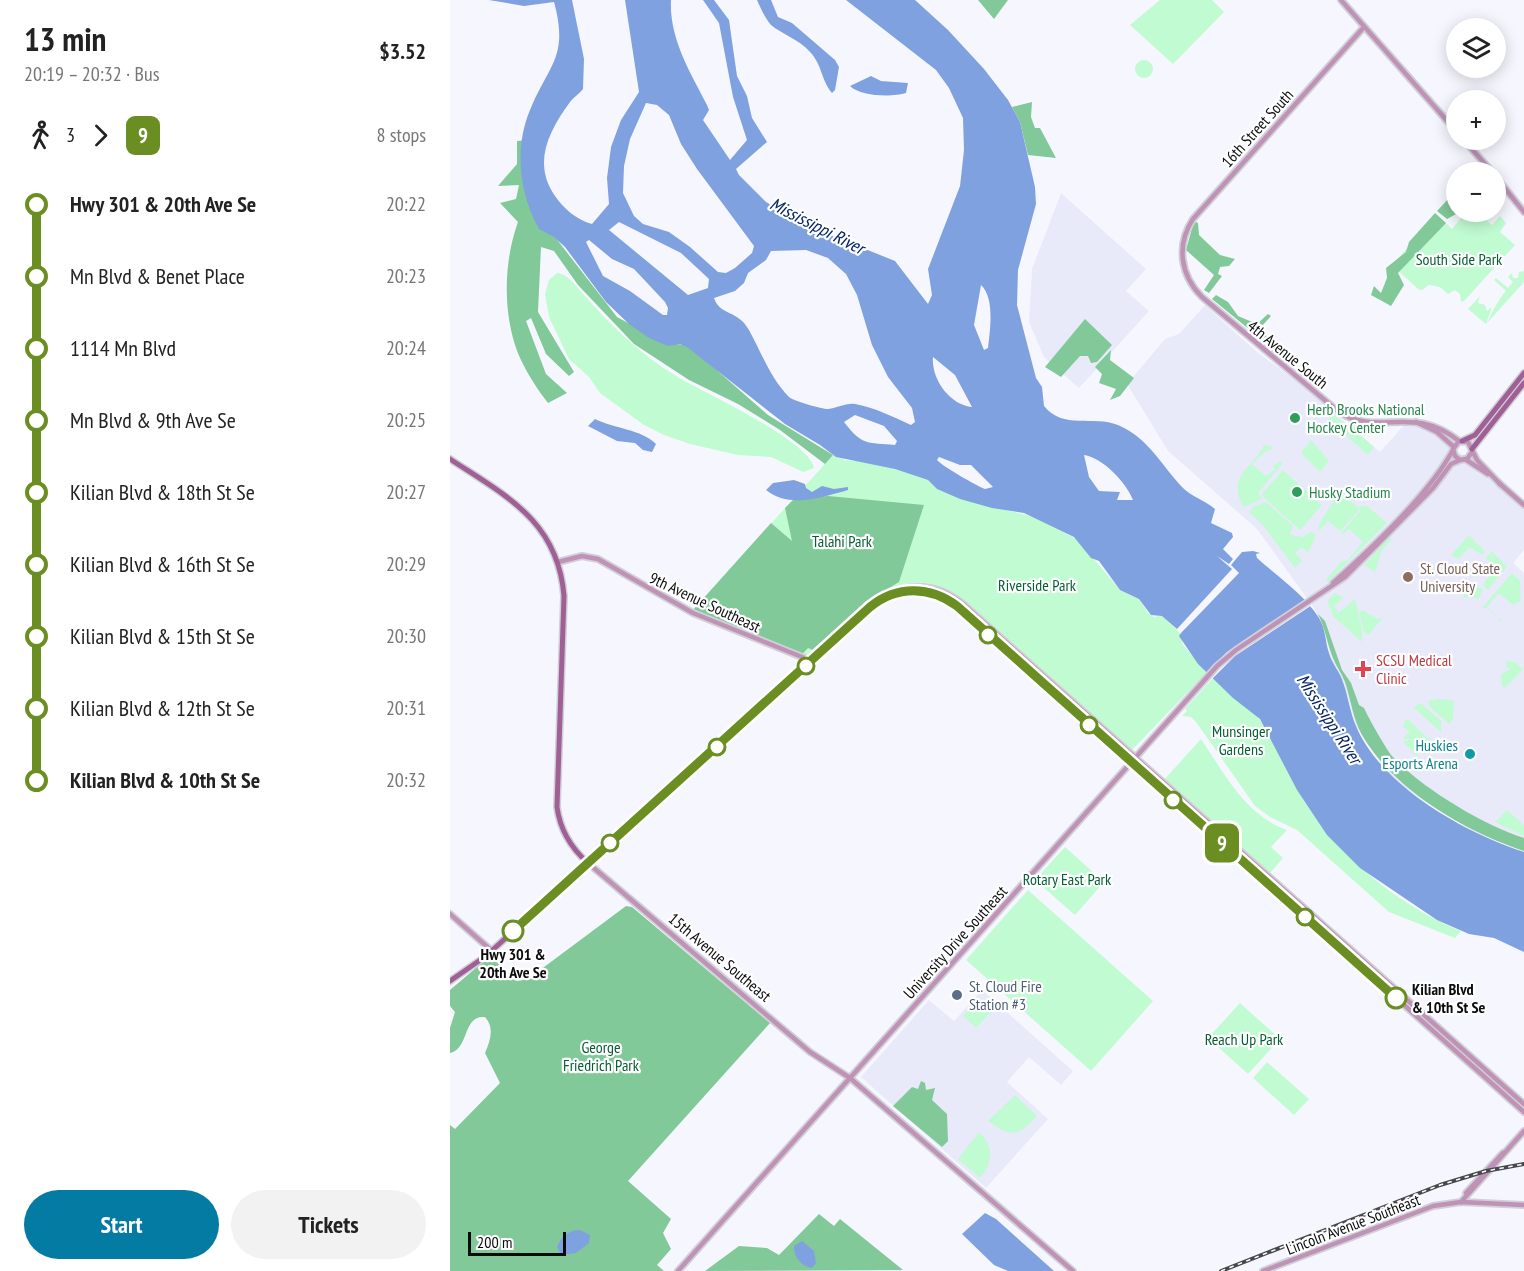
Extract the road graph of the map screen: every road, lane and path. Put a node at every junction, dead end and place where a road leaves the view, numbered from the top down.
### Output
1 (1341, 0) edge
2 (1364, 27) junction
3 (1446, 119) edge
4 (1473, 150) edge
5 (1483, 162) edge
6 (1506, 190) edge
7 (1524, 212) edge
8 (1182, 253) joint
9 (1524, 373) edge
10 (1524, 383) edge
11 (1413, 421) junction
12 (1460, 441) junction
13 (1453, 449) junction
14 (1472, 451) junction
15 (450, 459) edge
16 (1463, 460) junction
17 (1501, 485) junction
18 (1524, 505) edge
19 (558, 562) junction
20 (1323, 593) junction
21 (812, 661) junction
22 (1134, 761) junction
23 (588, 863) junction
24 (450, 914) edge
25 (492, 951) junction
26 (450, 981) edge
27 (850, 1078) junction
28 (1524, 1104) edge
29 (1524, 1112) edge
30 (1524, 1131) edge
31 (1461, 1202) junction
32 (1524, 1205) edge
33 (678, 1271) edge
34 (1073, 1271) edge
35 (1263, 1271) edge

1 - 2 street
2 - 3 street
2 - 8 street, 16th Street South
4 - 5 street
6 - 7 street
8 - 11 street, 4th Avenue South
9 - 12 main road
10 - 14 main road
11 - 12 street
11 - 13 street
12 - 13 street
12 - 14 street
13 - 16 street
13 - 20 street
14 - 16 street
14 - 17 street
15 - 19 main road, 15th Avenue Southeast
16 - 17 street
16 - 20 street
17 - 18 street
19 - 21 street, 9th Avenue Southeast
19 - 23 main road, 15th Avenue Southeast
20 - 22 street, University Drive Southeast
21 - 22 street
21 - 23 street
22 - 27 street, University Drive Southeast
22 - 28 street
22 - 29 street
23 - 25 main road
23 - 27 street, 15th Avenue Southeast
24 - 25 street
25 - 26 main road
27 - 33 street, University Drive Southeast
27 - 34 street, 15th Avenue Southeast
30 - 31 street
31 - 32 street, Lincoln Avenue Southeast
31 - 35 street, Lincoln Avenue Southeast

